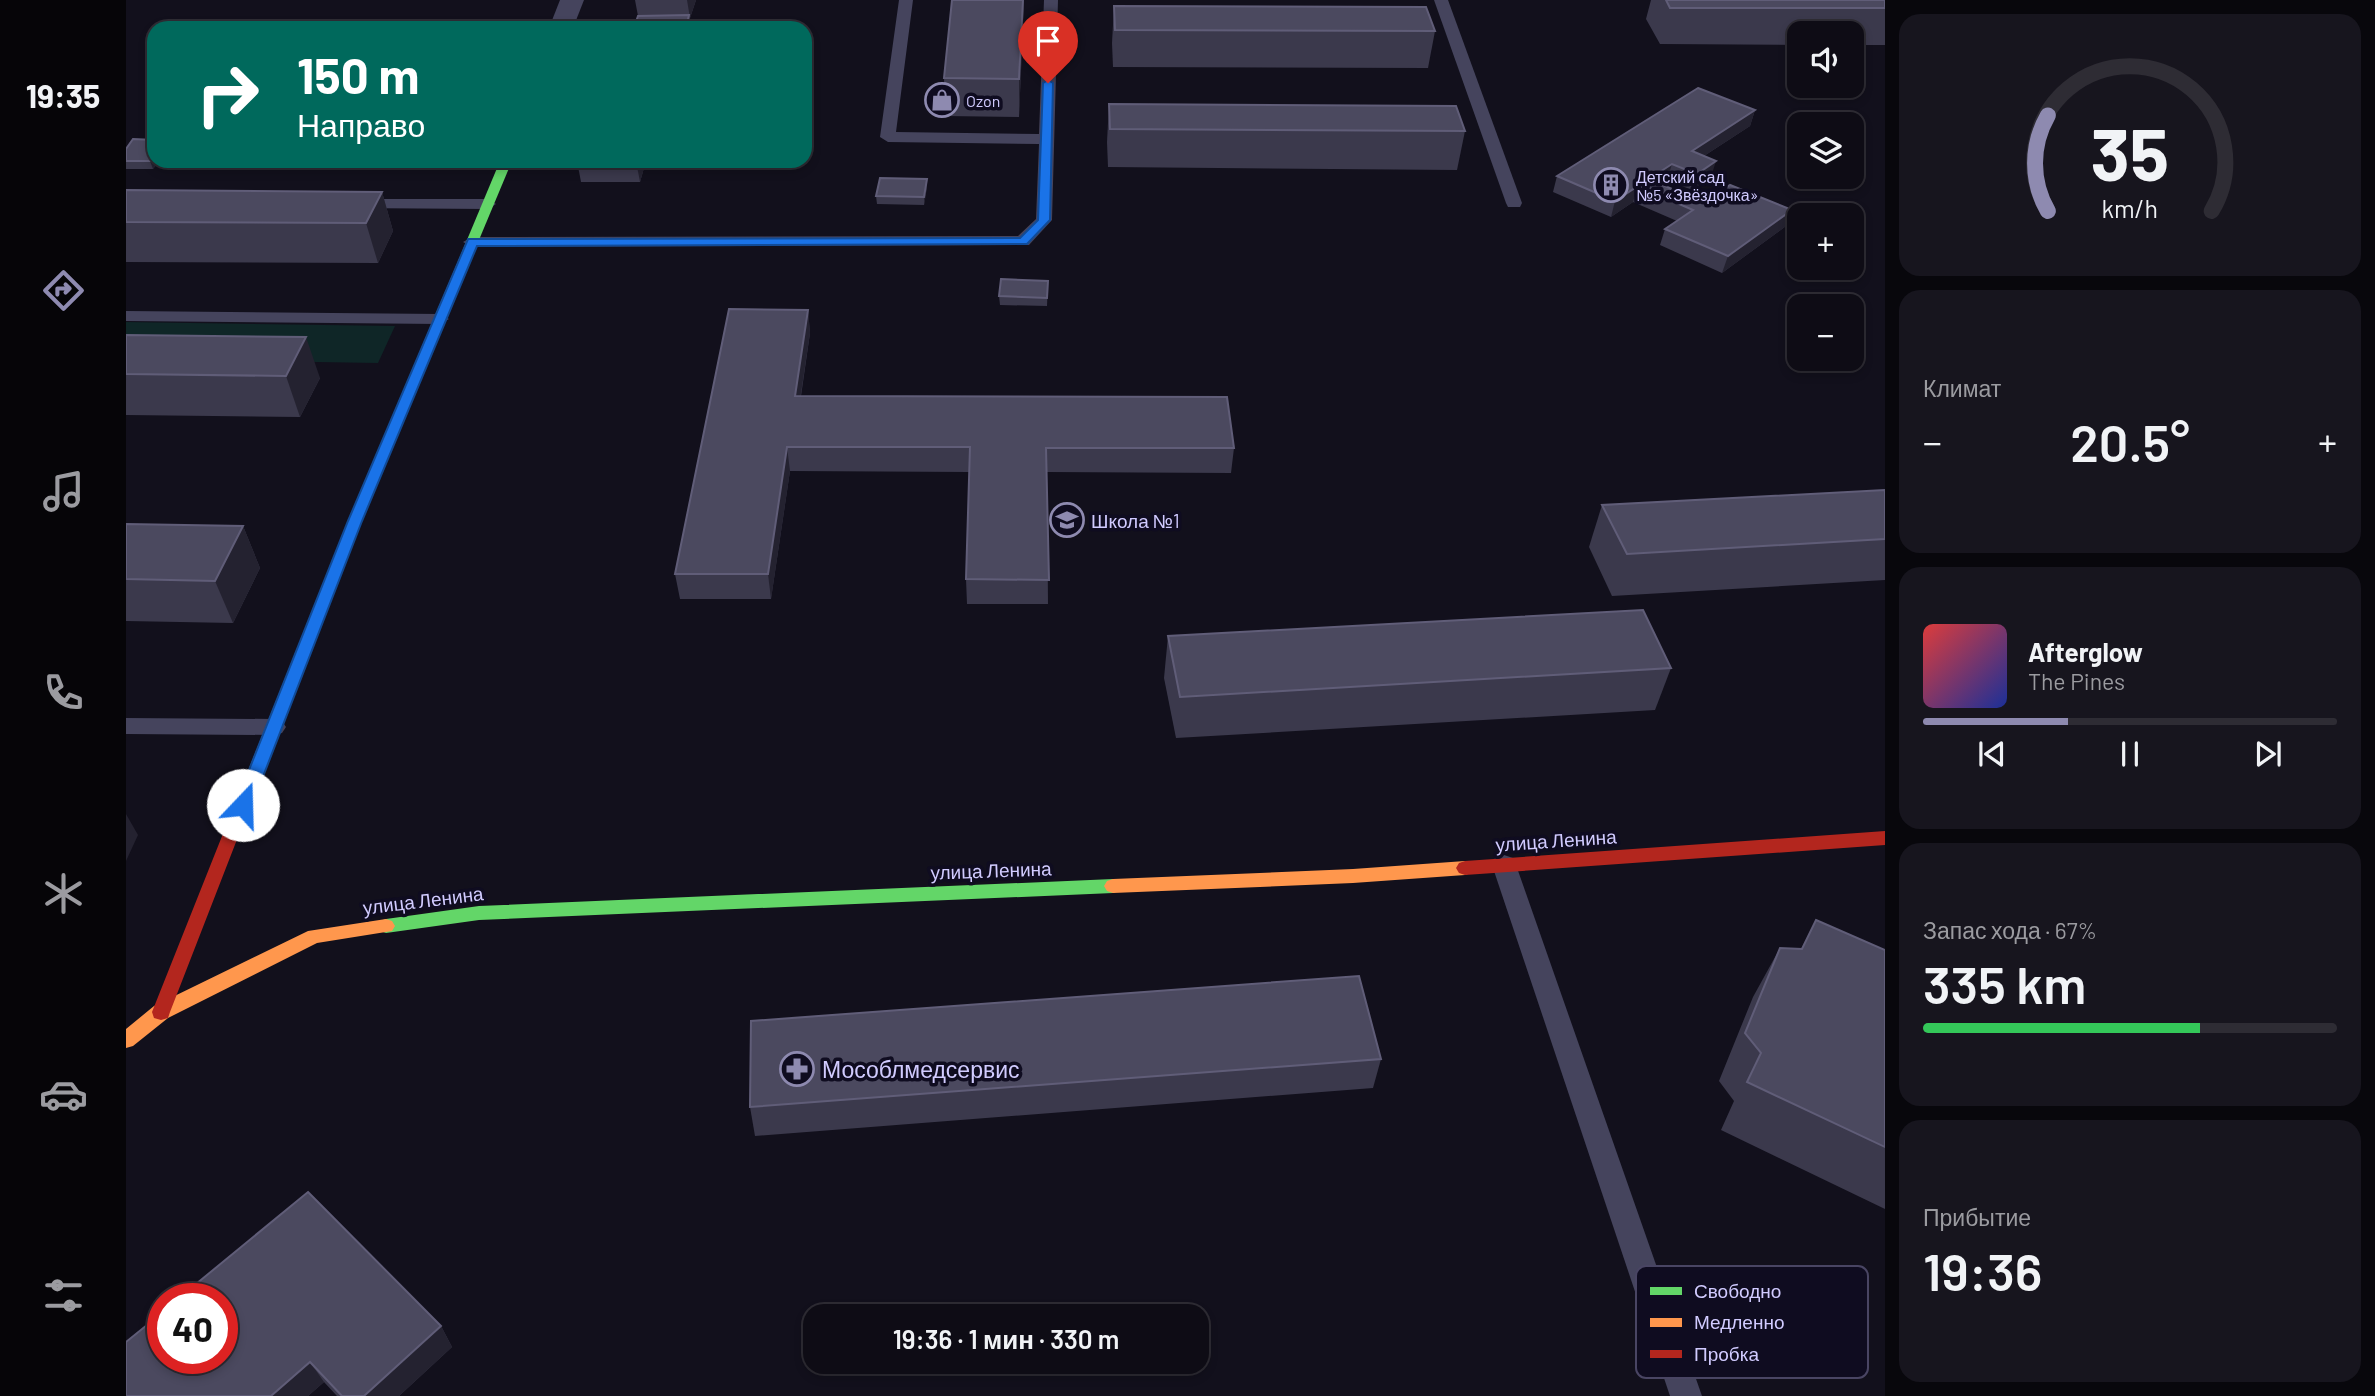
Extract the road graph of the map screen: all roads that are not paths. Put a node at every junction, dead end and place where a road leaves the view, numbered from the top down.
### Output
1 (572, 0) edge
2 (906, 0) edge
3 (1051, 0) edge
4 (1441, 0) edge
5 (564, 21) edge
6 (1046, 139) junction
7 (503, 168) edge
8 (1514, 203) dead end
9 (335, 204) edge
10 (488, 204) junction
11 (472, 242) junction
12 (126, 316) edge
13 (440, 319) junction
14 (126, 726) edge
15 (274, 727) junction
16 (1885, 838) edge
17 (1504, 865) junction
18 (160, 1012) junction
19 (126, 1040) edge
20 (1641, 1266) edge
21 (1680, 1378) edge
22 (1686, 1396) edge

1 - 5 street
2 - 6 lane
3 - 6 lane
4 - 8 lane
6 - 11 lane
7 - 10 street
9 - 10 lane
10 - 11 street
11 - 13 street
12 - 13 lane
13 - 15 street
14 - 15 lane
15 - 18 street
16 - 17 street, улица Ленина
17 - 18 street, улица Ленина
17 - 20 lane
18 - 19 street, улица Ленина
21 - 22 lane

